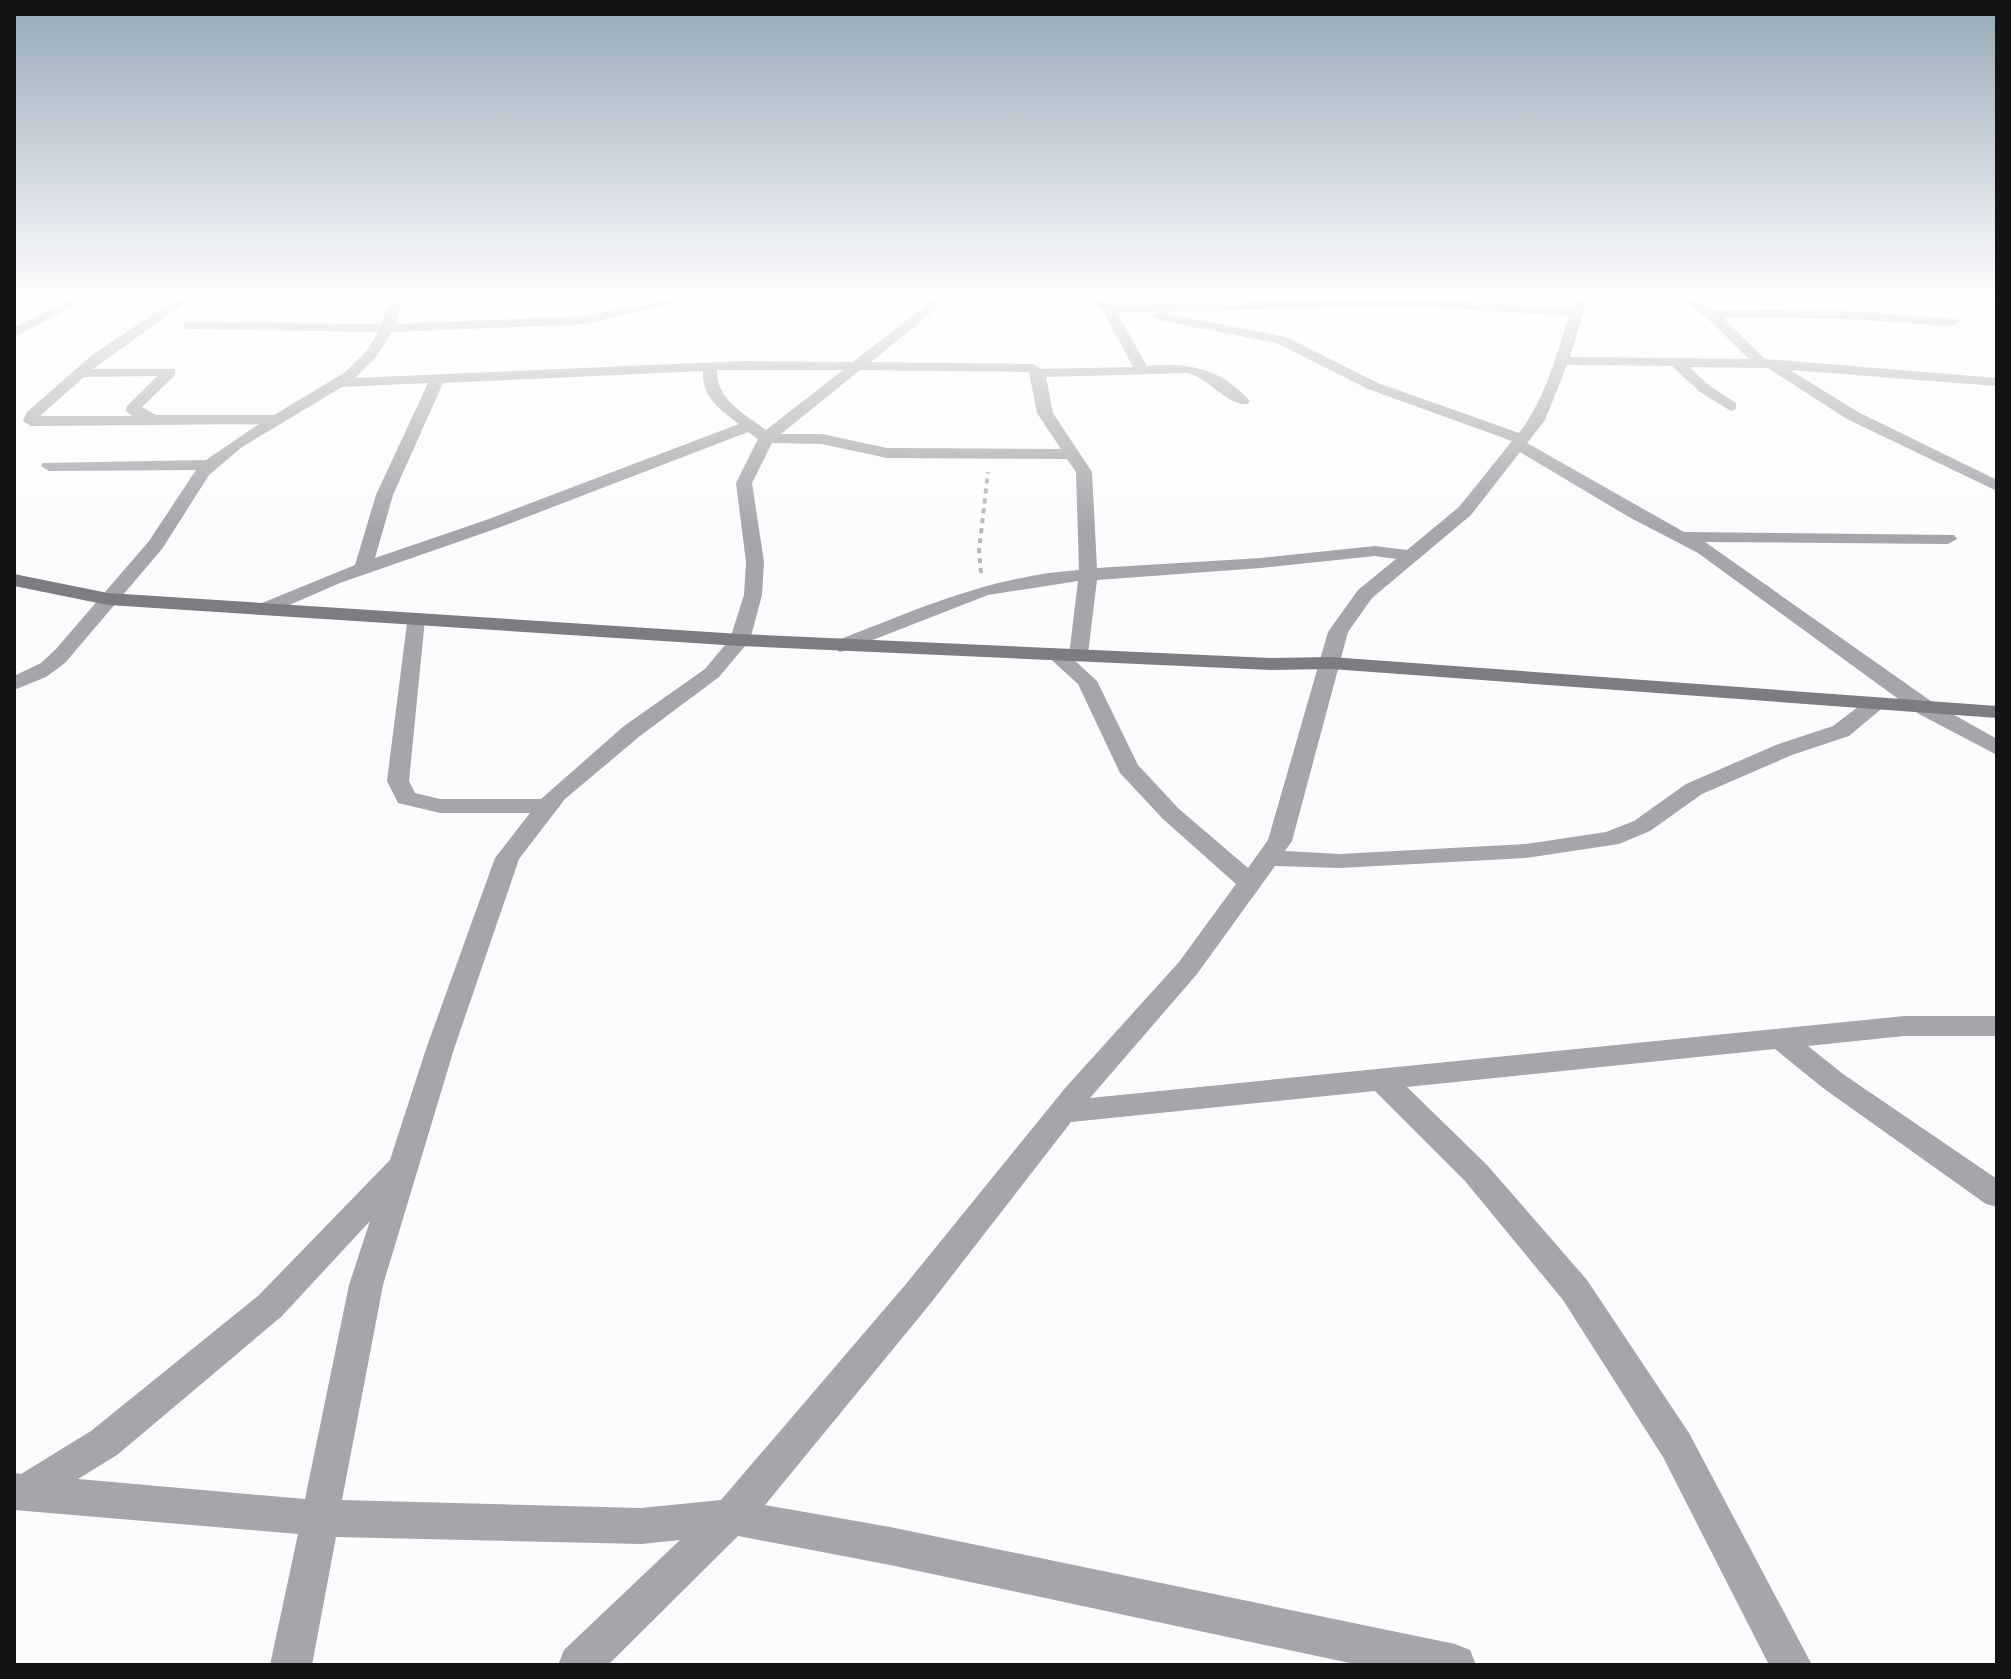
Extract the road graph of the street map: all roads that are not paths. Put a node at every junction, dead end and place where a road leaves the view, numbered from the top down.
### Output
1 (138, 372) edge
2 (170, 372) edge
3 (353, 372) edge
4 (598, 372) edge
5 (710, 372) edge
6 (851, 372) edge
7 (1072, 372) edge
8 (1207, 372) edge
9 (1346, 372) edge
10 (1557, 372) edge
11 (1687, 372) edge
12 (1780, 372) edge
13 (1870, 372) edge
14 (80, 373) joint
15 (1038, 373) joint
16 (437, 380) junction
17 (1978, 382) junction
18 (1997, 382) edge
19 (342, 383) junction
20 (1997, 398) edge
21 (47, 401) junction
22 (1243, 401) dead end
23 (25, 402) dead end
24 (1731, 406) dead end
25 (274, 419) junction
26 (147, 422) junction
27 (758, 432) junction
28 (1520, 441) junction
29 (1071, 454) junction
30 (209, 465) junction
31 (49, 466) dead end
32 (1997, 486) edge
33 (1680, 537) junction
34 (1948, 539) dead end
35 (1413, 556) junction
36 (364, 568) junction
37 (1088, 573) junction
38 (14, 580) edge
39 (108, 599) junction
40 (264, 609) junction
41 (415, 619) junction
42 (740, 640) junction
43 (840, 646) junction
44 (1055, 654) junction
45 (1078, 654) junction
46 (1107, 656) junction
47 (1331, 663) junction
48 (1087, 681) junction
49 (14, 684) edge
50 (1875, 705) junction
51 (1927, 709) junction
52 (1997, 712) edge
53 (1997, 748) edge
54 (548, 806) junction
55 (1268, 858) junction
56 (1250, 883) junction
57 (1997, 1026) edge
58 (1780, 1038) junction
59 (1381, 1079) junction
60 (1062, 1112) junction
61 (404, 1164) junction
62 (1997, 1195) edge
63 (17, 1495) edge
64 (731, 1517) junction
65 (318, 1518) junction
66 (291, 1665) edge
67 (579, 1665) edge
68 (1455, 1665) edge
69 (1791, 1665) edge

1 - 14 street
2 - 26 street
3 - 19 street
4 - 16 street
5 - 27 street
6 - 27 street
7 - 15 street
8 - 22 street
9 - 28 street
10 - 28 street
11 - 24 street
12 - 32 street
13 - 17 street
14 - 21 street
15 - 29 street
16 - 19 street
16 - 36 street
17 - 18 street
17 - 20 street
19 - 25 street
21 - 23 street
21 - 26 street
25 - 26 street
25 - 30 street
27 - 29 street
27 - 36 street
27 - 42 street
28 - 33 street
28 - 35 street
29 - 37 street
30 - 31 street
30 - 39 street
33 - 34 street
33 - 51 street
35 - 37 street
35 - 47 street
36 - 40 street
37 - 43 street
37 - 45 street
38 - 39 street
39 - 40 street
39 - 49 street
40 - 41 street
41 - 42 street
41 - 54 street
42 - 43 street
42 - 54 street
43 - 44 street
44 - 45 street
44 - 48 street
45 - 46 street
46 - 47 street
46 - 48 street
47 - 50 street
47 - 55 street
48 - 56 street
50 - 51 street
50 - 55 street
51 - 52 street
51 - 53 street
54 - 61 street
55 - 56 street
56 - 60 street
57 - 58 street
58 - 59 street
58 - 62 street
59 - 60 street
59 - 69 street
60 - 64 street
61 - 63 street
61 - 65 street
63 - 65 street
64 - 65 street
64 - 67 street
64 - 68 street
65 - 66 street

